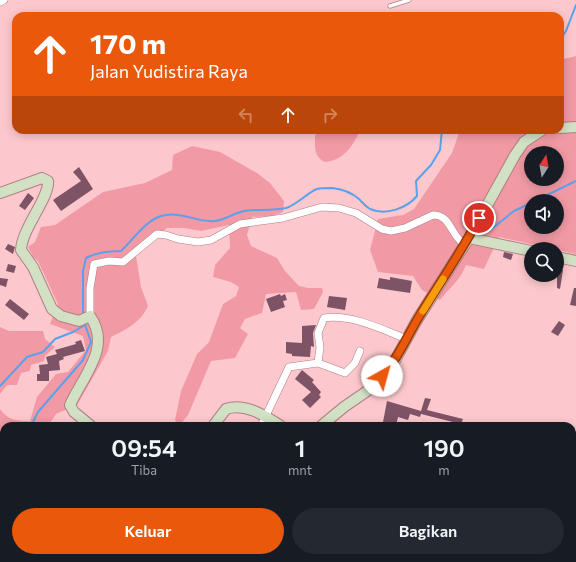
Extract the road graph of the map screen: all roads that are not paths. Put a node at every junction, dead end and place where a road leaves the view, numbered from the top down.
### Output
1 (4, 0) edge
2 (408, 0) edge
3 (0, 2) edge
4 (390, 6) dead end
5 (576, 127) edge
6 (564, 128) edge
7 (536, 134) edge
8 (0, 193) edge
9 (467, 241) junction
10 (524, 250) edge
11 (564, 258) edge
12 (576, 261) edge
13 (85, 318) junction
14 (406, 339) junction
15 (360, 351) dead end
16 (318, 363) junction
17 (266, 416) junction
18 (86, 422) edge
19 (216, 422) edge
20 (263, 422) edge
21 (275, 422) edge
22 (326, 422) edge

1 - 3 street
2 - 4 lane
5 - 6 street
7 - 9 street
8 - 13 street
9 - 10 street
9 - 13 street
9 - 14 street
11 - 12 street
13 - 18 street
14 - 16 street
14 - 22 street
15 - 16 street
16 - 17 street
17 - 19 street
17 - 20 street
17 - 21 street

